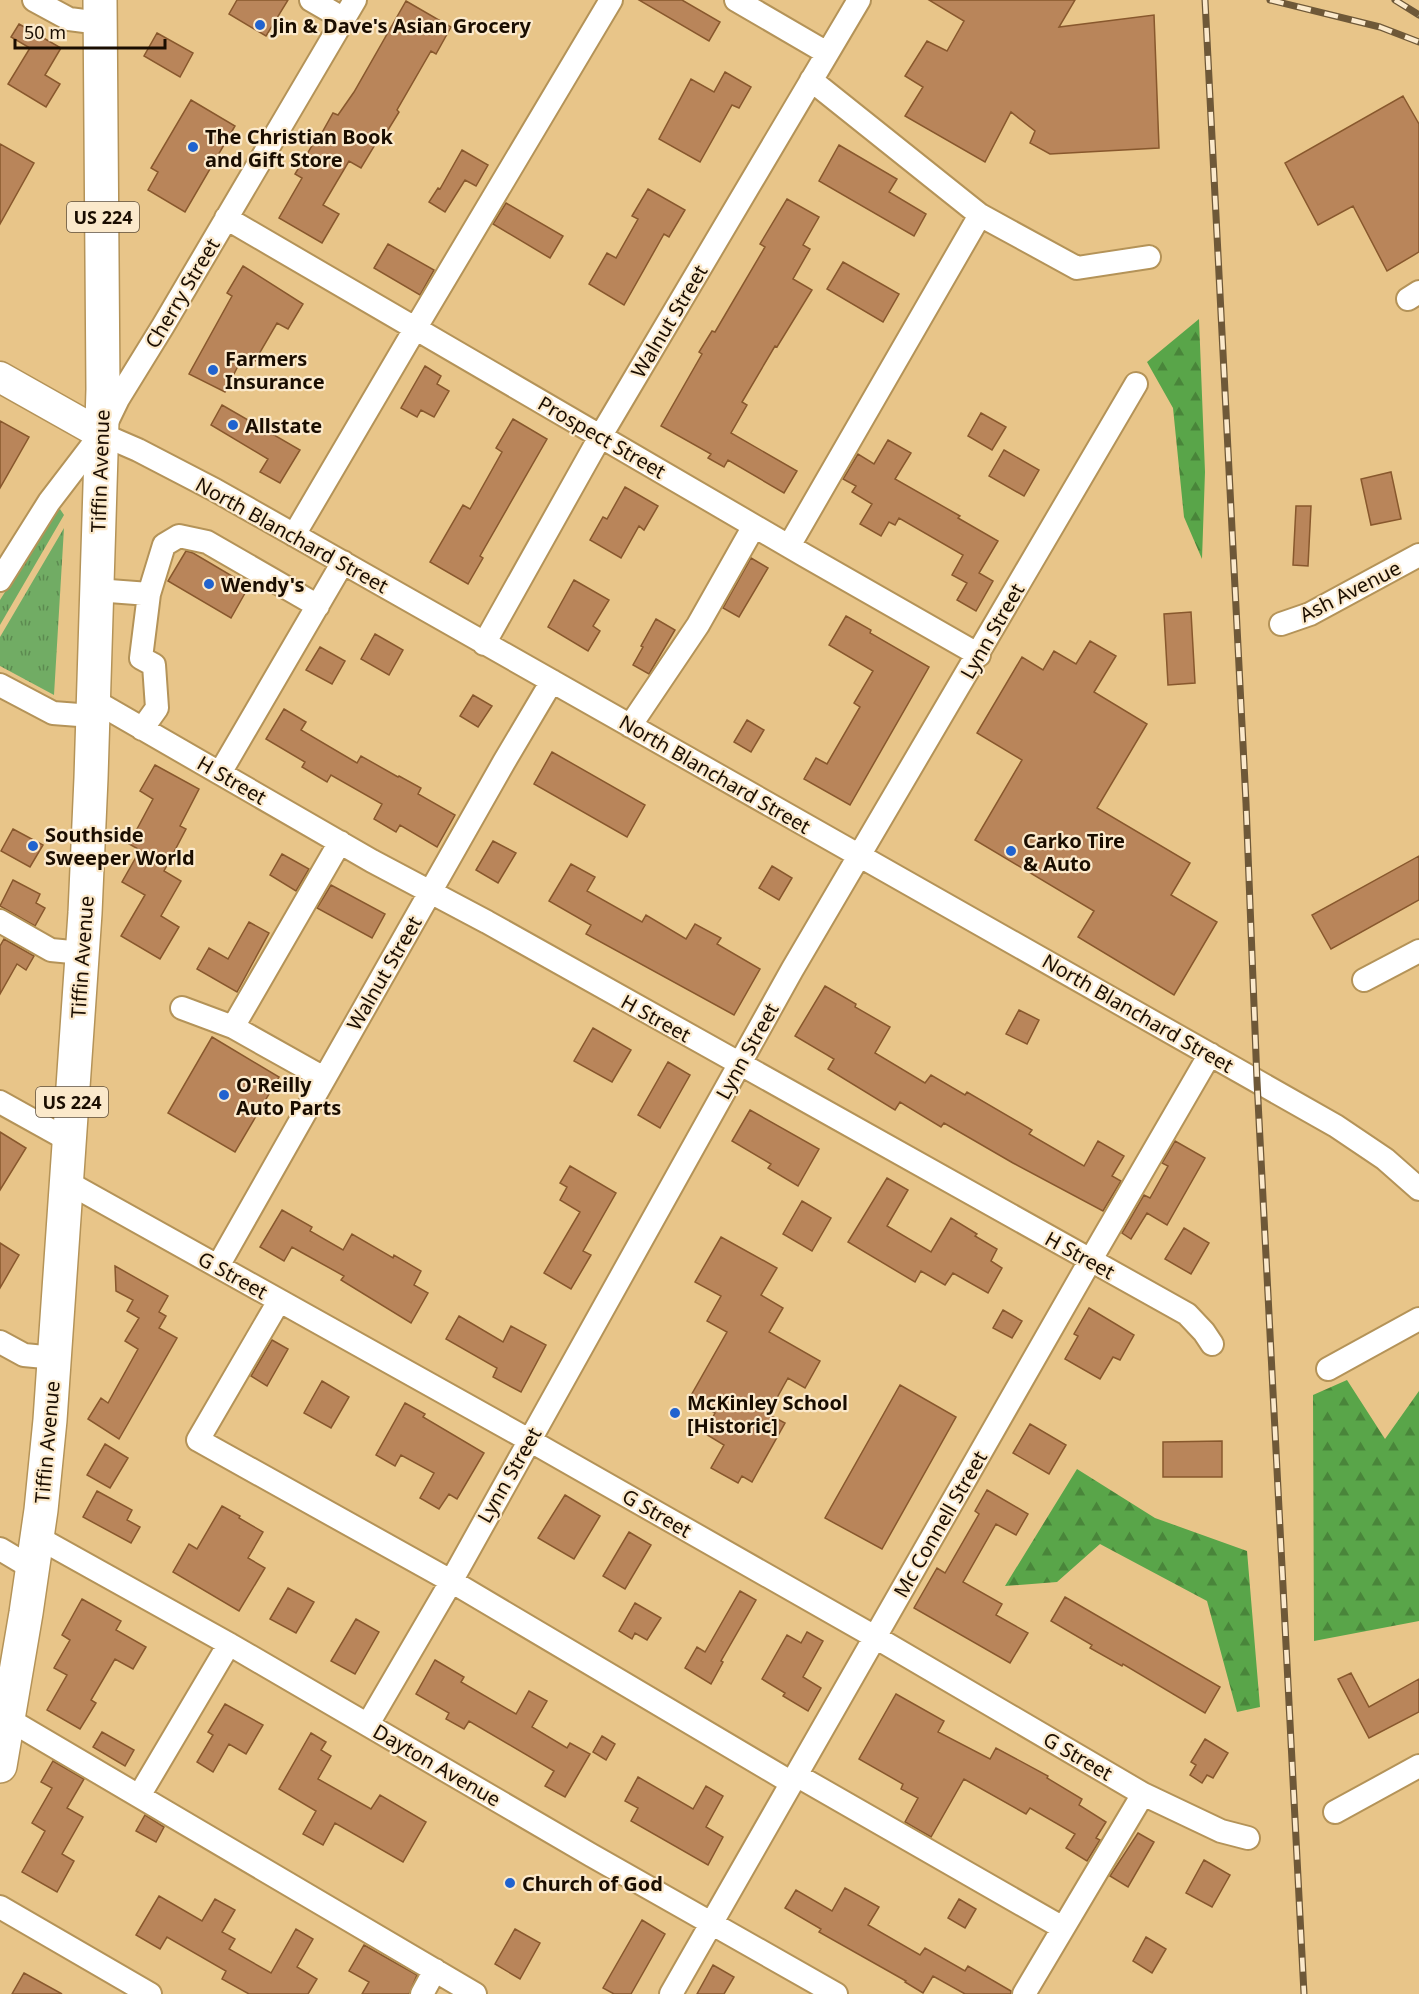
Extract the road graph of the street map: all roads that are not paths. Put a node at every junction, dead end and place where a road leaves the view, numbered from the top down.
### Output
1 (34, 0) edge
2 (311, 0) edge
3 (611, 0) edge
4 (736, 0) edge
5 (859, 0) edge
6 (349, 9) edge
7 (100, 12) edge
8 (827, 53) junction
9 (811, 80) junction
10 (980, 214) junction
11 (226, 218) junction
12 (1149, 258) dead end
13 (415, 328) junction
14 (0, 377) edge
15 (1136, 384) dead end
16 (101, 434) junction
17 (600, 437) junction
18 (754, 526) junction
19 (294, 535) junction
20 (789, 546) junction
21 (1419, 555) edge
22 (343, 562) junction
23 (0, 580) edge
24 (96, 590) junction
25 (148, 594) junction
26 (318, 606) junction
27 (1281, 624) dead end
28 (484, 644) junction
29 (978, 655) junction
30 (552, 681) junction
31 (0, 685) edge
32 (92, 708) junction
33 (630, 726) junction
34 (142, 729) junction
35 (220, 773) junction
36 (340, 842) junction
37 (860, 856) junction
38 (430, 892) junction
39 (0, 921) edge
40 (1419, 951) edge
41 (82, 953) junction
42 (1364, 980) dead end
43 (182, 1008) dead end
44 (234, 1027) junction
45 (1210, 1054) junction
46 (739, 1065) junction
47 (324, 1078) junction
48 (0, 1102) edge
49 (70, 1141) junction
50 (67, 1182) junction
51 (1419, 1189) edge
52 (1090, 1261) junction
53 (218, 1266) junction
54 (279, 1300) junction
55 (1419, 1319) edge
56 (0, 1342) edge
57 (1212, 1344) dead end
58 (55, 1358) junction
59 (1328, 1369) dead end
60 (529, 1440) junction
61 (37, 1537) junction
62 (0, 1549) edge
63 (32, 1568) junction
64 (451, 1581) junction
65 (875, 1637) junction
66 (229, 1644) junction
67 (8, 1719) junction
68 (368, 1724) junction
69 (0, 1766) edge
70 (1419, 1766) edge
71 (794, 1779) junction
72 (1143, 1794) junction
73 (139, 1796) junction
74 (1335, 1812) dead end
75 (1248, 1838) dead end
76 (0, 1907) edge
77 (712, 1923) junction
78 (1063, 1928) junction
79 (435, 1971) junction
80 (150, 1994) edge
81 (422, 1994) edge
82 (476, 1994) edge
83 (671, 1994) edge
84 (836, 1994) edge
85 (1024, 1994) edge

1 - 7 street
2 - 6 street
3 - 13 street
4 - 8 street
5 - 8 street, Walnut Street
6 - 11 street, Cherry Street
7 - 16 highway, Tiffin Avenue / US 224
8 - 9 street, Walnut Street
9 - 10 street
9 - 17 street, Walnut Street
10 - 12 street
10 - 20 street
11 - 13 street, Prospect Street
11 - 16 street, Cherry Street
13 - 17 street, Prospect Street
13 - 19 street
14 - 16 main road, North Blanchard Street
15 - 29 street, Lynn Street
16 - 19 street, North Blanchard Street
16 - 23 street, Cherry Street
16 - 24 highway, Tiffin Avenue / US 224
17 - 18 street, Prospect Street
17 - 28 street, Walnut Street
18 - 20 street, Prospect Street
18 - 33 street
19 - 22 street, North Blanchard Street
20 - 29 street, Prospect Street
21 - 27 street, Ash Avenue
22 - 26 street
22 - 28 street, North Blanchard Street
24 - 25 street
24 - 32 highway, Tiffin Avenue / US 224
25 - 26 street
25 - 34 street
26 - 35 street
28 - 30 street, North Blanchard Street
29 - 37 street, Lynn Street
30 - 33 street, North Blanchard Street
30 - 38 street, Walnut Street
31 - 32 street
32 - 34 street, H Street
32 - 41 highway, Tiffin Avenue / US 224
33 - 37 street, North Blanchard Street
34 - 35 street, H Street
35 - 36 street, H Street
36 - 38 street, H Street
36 - 44 street
37 - 45 street, North Blanchard Street
37 - 46 street, Lynn Street
38 - 46 street, H Street
38 - 47 street, Walnut Street
39 - 41 street
40 - 42 street
41 - 49 highway, Tiffin Avenue / US 224
43 - 44 street
44 - 47 street
45 - 51 street, North Blanchard Street
45 - 52 street, Mc Connell Street
46 - 52 street, H Street
46 - 60 street, Lynn Street
47 - 53 street, Walnut Street
48 - 49 street
49 - 50 highway, Tiffin Avenue / US 224
50 - 53 street, G Street
50 - 58 highway, Tiffin Avenue / US 224
52 - 57 street, H Street
52 - 65 street, Mc Connell Street
53 - 54 street, G Street
54 - 60 street, G Street
54 - 64 street
55 - 59 street
56 - 58 street
58 - 61 highway, Tiffin Avenue / US 224
60 - 64 street, Lynn Street
60 - 65 street, G Street
61 - 63 highway, Tiffin Avenue / US 224
61 - 66 street, Dayton Avenue
62 - 63 street
63 - 67 highway, Tiffin Avenue / US 224
64 - 68 street, Lynn Street
64 - 71 street
65 - 71 street, Mc Connell Street
65 - 72 street, G Street
66 - 68 street, Dayton Avenue
66 - 73 street
67 - 69 highway, Tiffin Avenue / US 224
67 - 73 street
68 - 77 street, Dayton Avenue
70 - 74 street
71 - 77 street, Mc Connell Street
71 - 78 street
72 - 75 street, G Street
72 - 78 street
73 - 79 street
76 - 80 street
77 - 83 street, Mc Connell Street
77 - 84 street, Dayton Avenue
78 - 85 street
79 - 81 street
79 - 82 street

